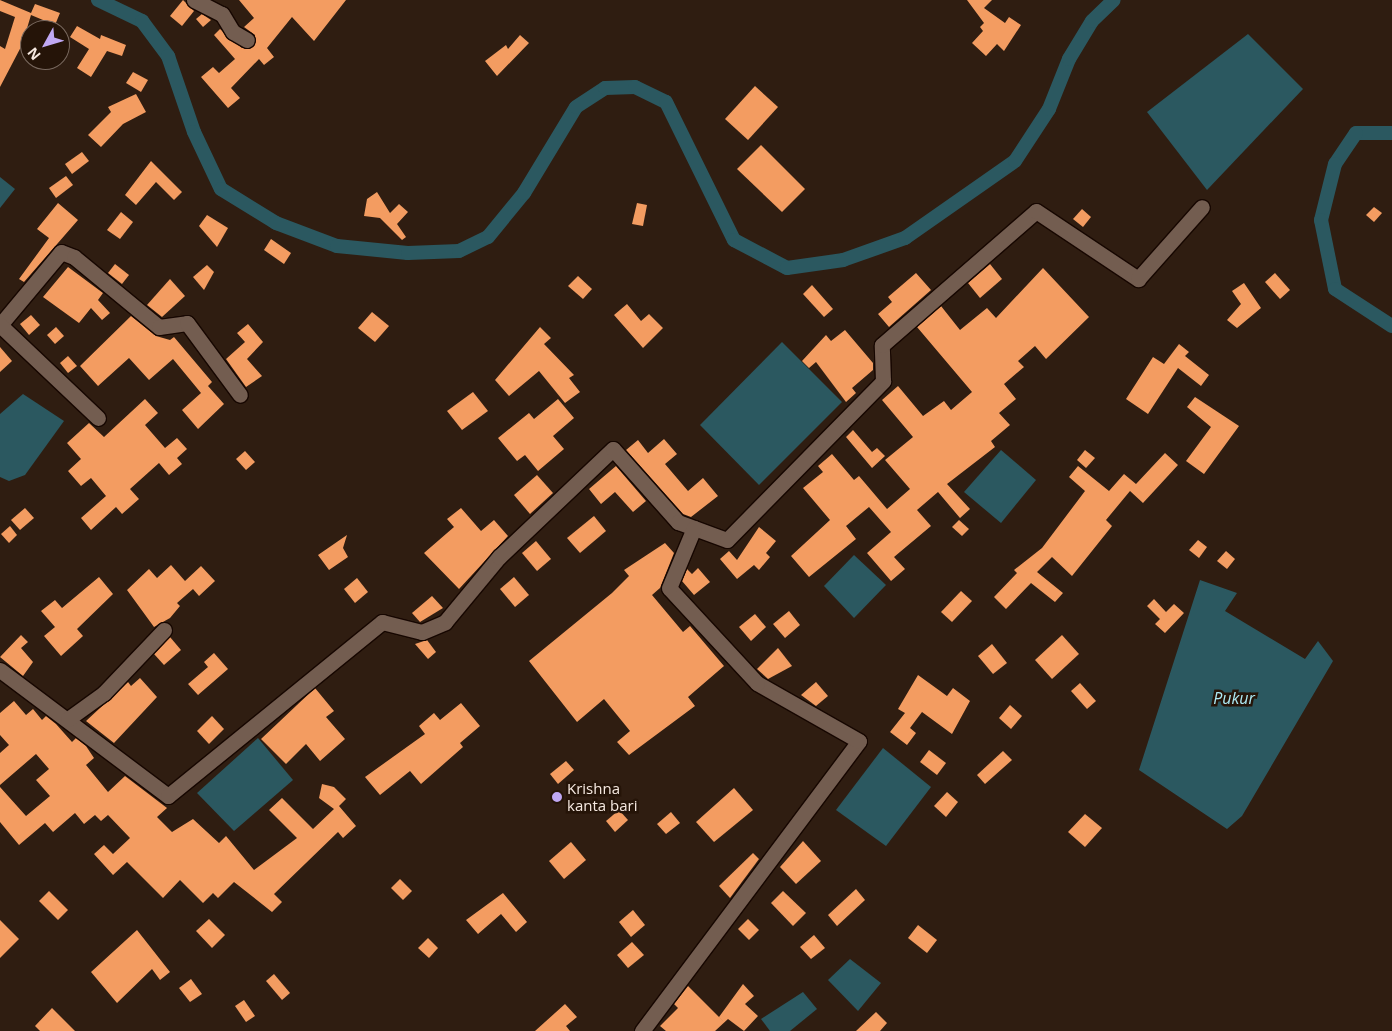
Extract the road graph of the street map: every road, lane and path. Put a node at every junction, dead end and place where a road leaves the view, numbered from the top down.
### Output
1 (194, 0) edge
2 (246, 40) dead end
3 (1202, 207) dead end
4 (0, 325) edge
5 (240, 395) dead end
6 (98, 418) dead end
7 (694, 528) junction
8 (164, 630) dead end
9 (0, 670) edge
10 (68, 719) junction
11 (642, 1031) edge

1 - 2 street
3 - 7 street
4 - 5 street
4 - 6 street
7 - 10 street
7 - 11 street
8 - 10 street
9 - 10 street

